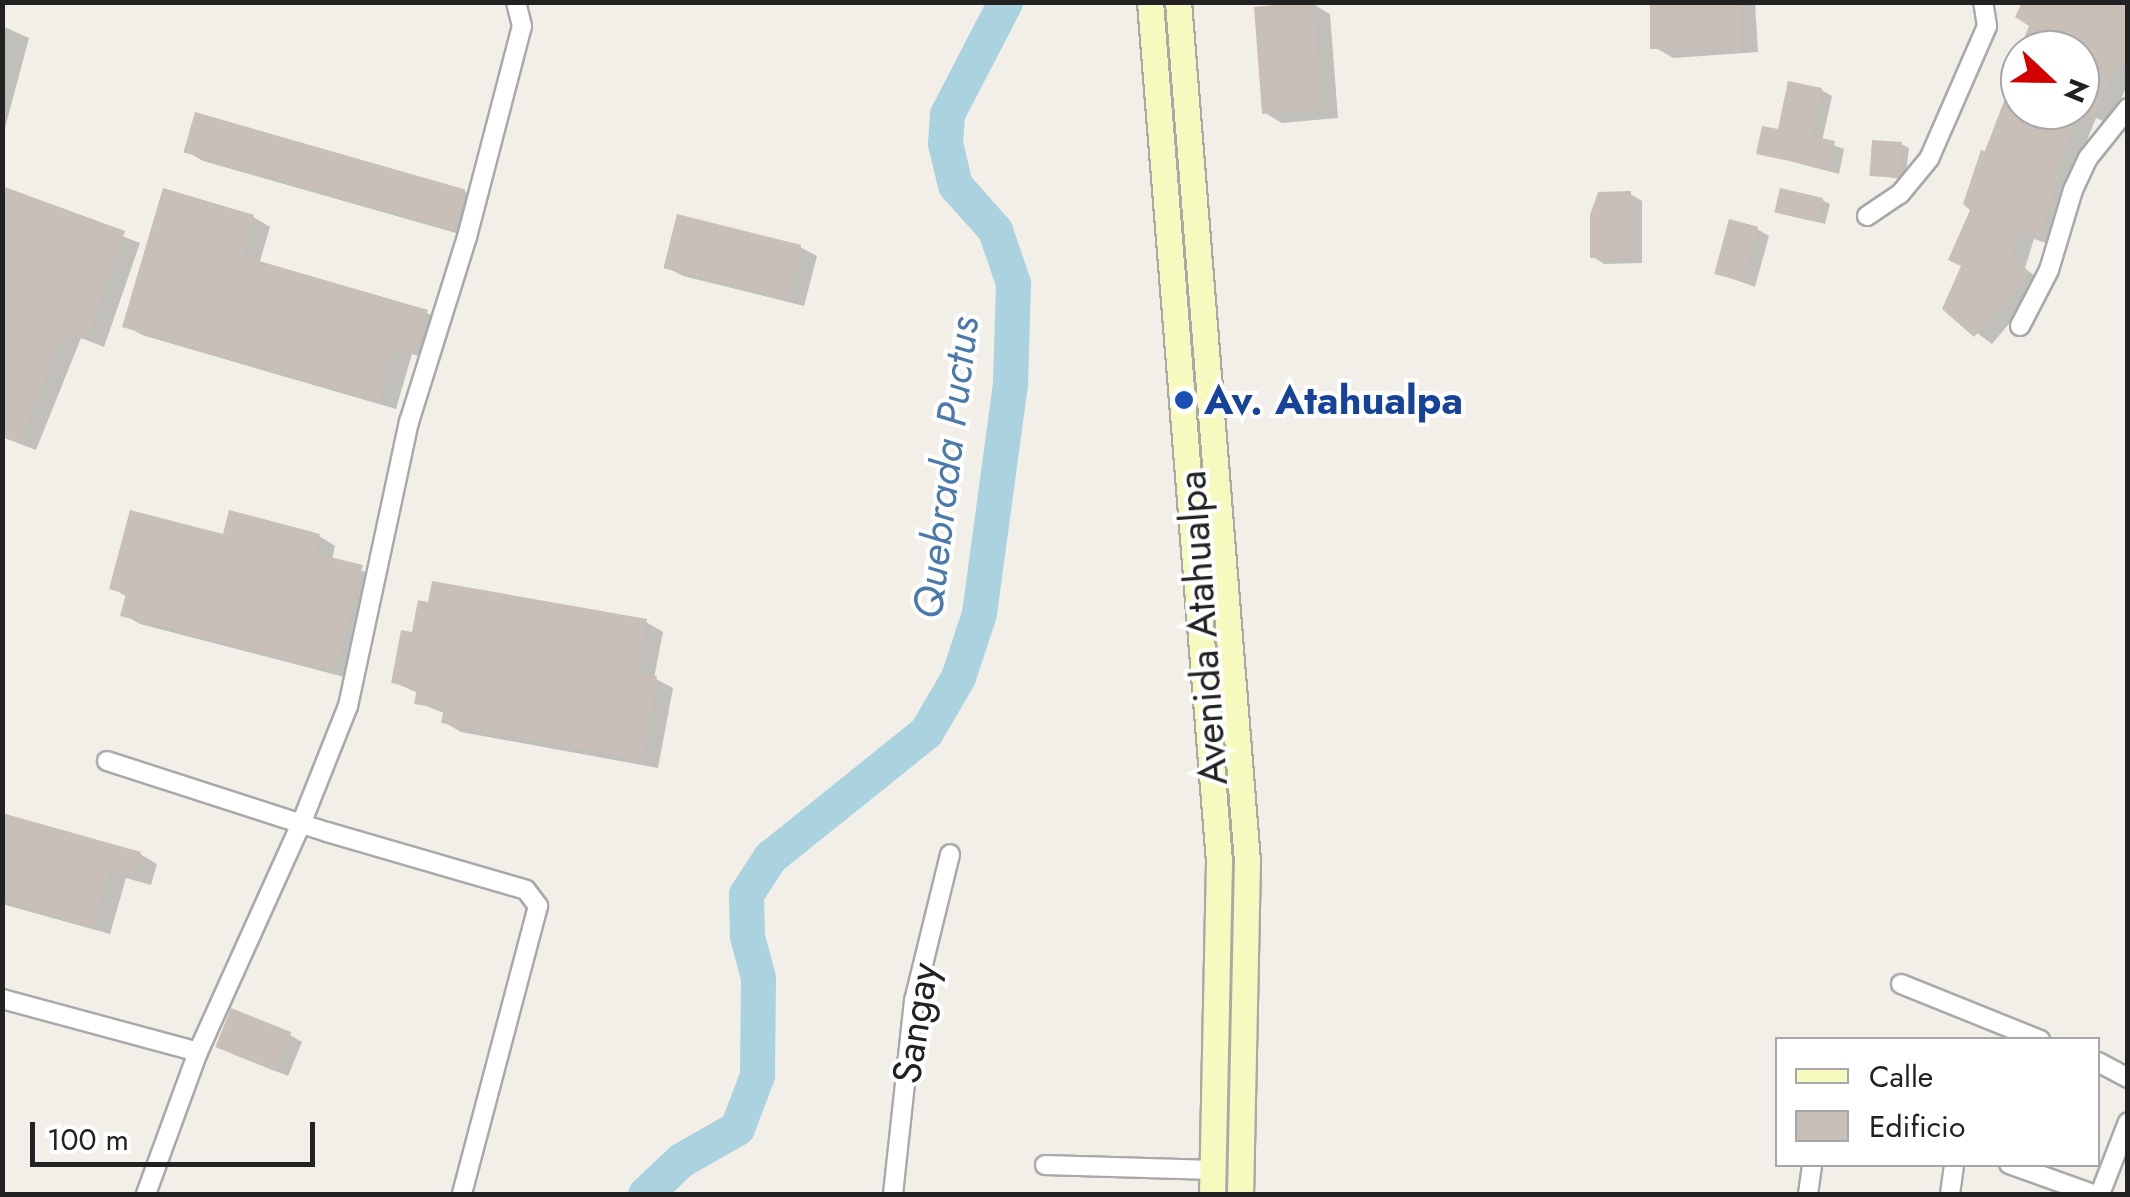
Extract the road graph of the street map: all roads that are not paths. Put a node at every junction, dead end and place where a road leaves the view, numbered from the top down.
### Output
1 (516, 2) edge
2 (1150, 2) edge
3 (1178, 2) edge
4 (1983, 2) edge
5 (2128, 108) edge
6 (1191, 150) junction
7 (1163, 152) junction
8 (1867, 216) dead end
9 (2020, 326) dead end
10 (1213, 411) junction
11 (1185, 414) junction
12 (1237, 714) junction
13 (1209, 717) junction
14 (108, 762) dead end
15 (301, 824) junction
16 (950, 854) dead end
17 (1217, 972) junction
18 (1245, 972) junction
19 (1900, 984) dead end
20 (2, 999) edge
21 (2032, 1037) edge
22 (198, 1052) junction
23 (2100, 1063) edge
24 (2127, 1074) edge
25 (2128, 1122) edge
26 (1045, 1165) dead end
27 (1812, 1167) edge
28 (1954, 1167) edge
29 (2017, 1167) edge
30 (1213, 1182) edge
31 (146, 1194) edge
32 (462, 1194) edge
33 (894, 1194) edge
34 (1240, 1194) edge
35 (1808, 1194) edge
36 (1950, 1194) edge
37 (2096, 1194) edge

1 - 15 street
2 - 7 main road, Avenida Atahualpa
3 - 6 main road, Avenida Atahualpa
4 - 8 street
5 - 9 street
6 - 7 main road
6 - 10 main road, Avenida Atahualpa
7 - 11 main road, Avenida Atahualpa
10 - 11 main road
10 - 12 main road, Avenida Atahualpa
11 - 13 main road, Avenida Atahualpa
12 - 13 main road
12 - 18 main road, Avenida Atahualpa
13 - 17 main road, Avenida Atahualpa
14 - 15 street
15 - 22 street
15 - 32 street
16 - 33 street, Sangay
17 - 18 main road
17 - 30 main road, Avenida Atahualpa
18 - 34 main road, Avenida Atahualpa
19 - 21 street
20 - 22 street
22 - 31 street
23 - 24 street
25 - 37 street
26 - 30 street
27 - 35 street
28 - 36 street
29 - 37 street

